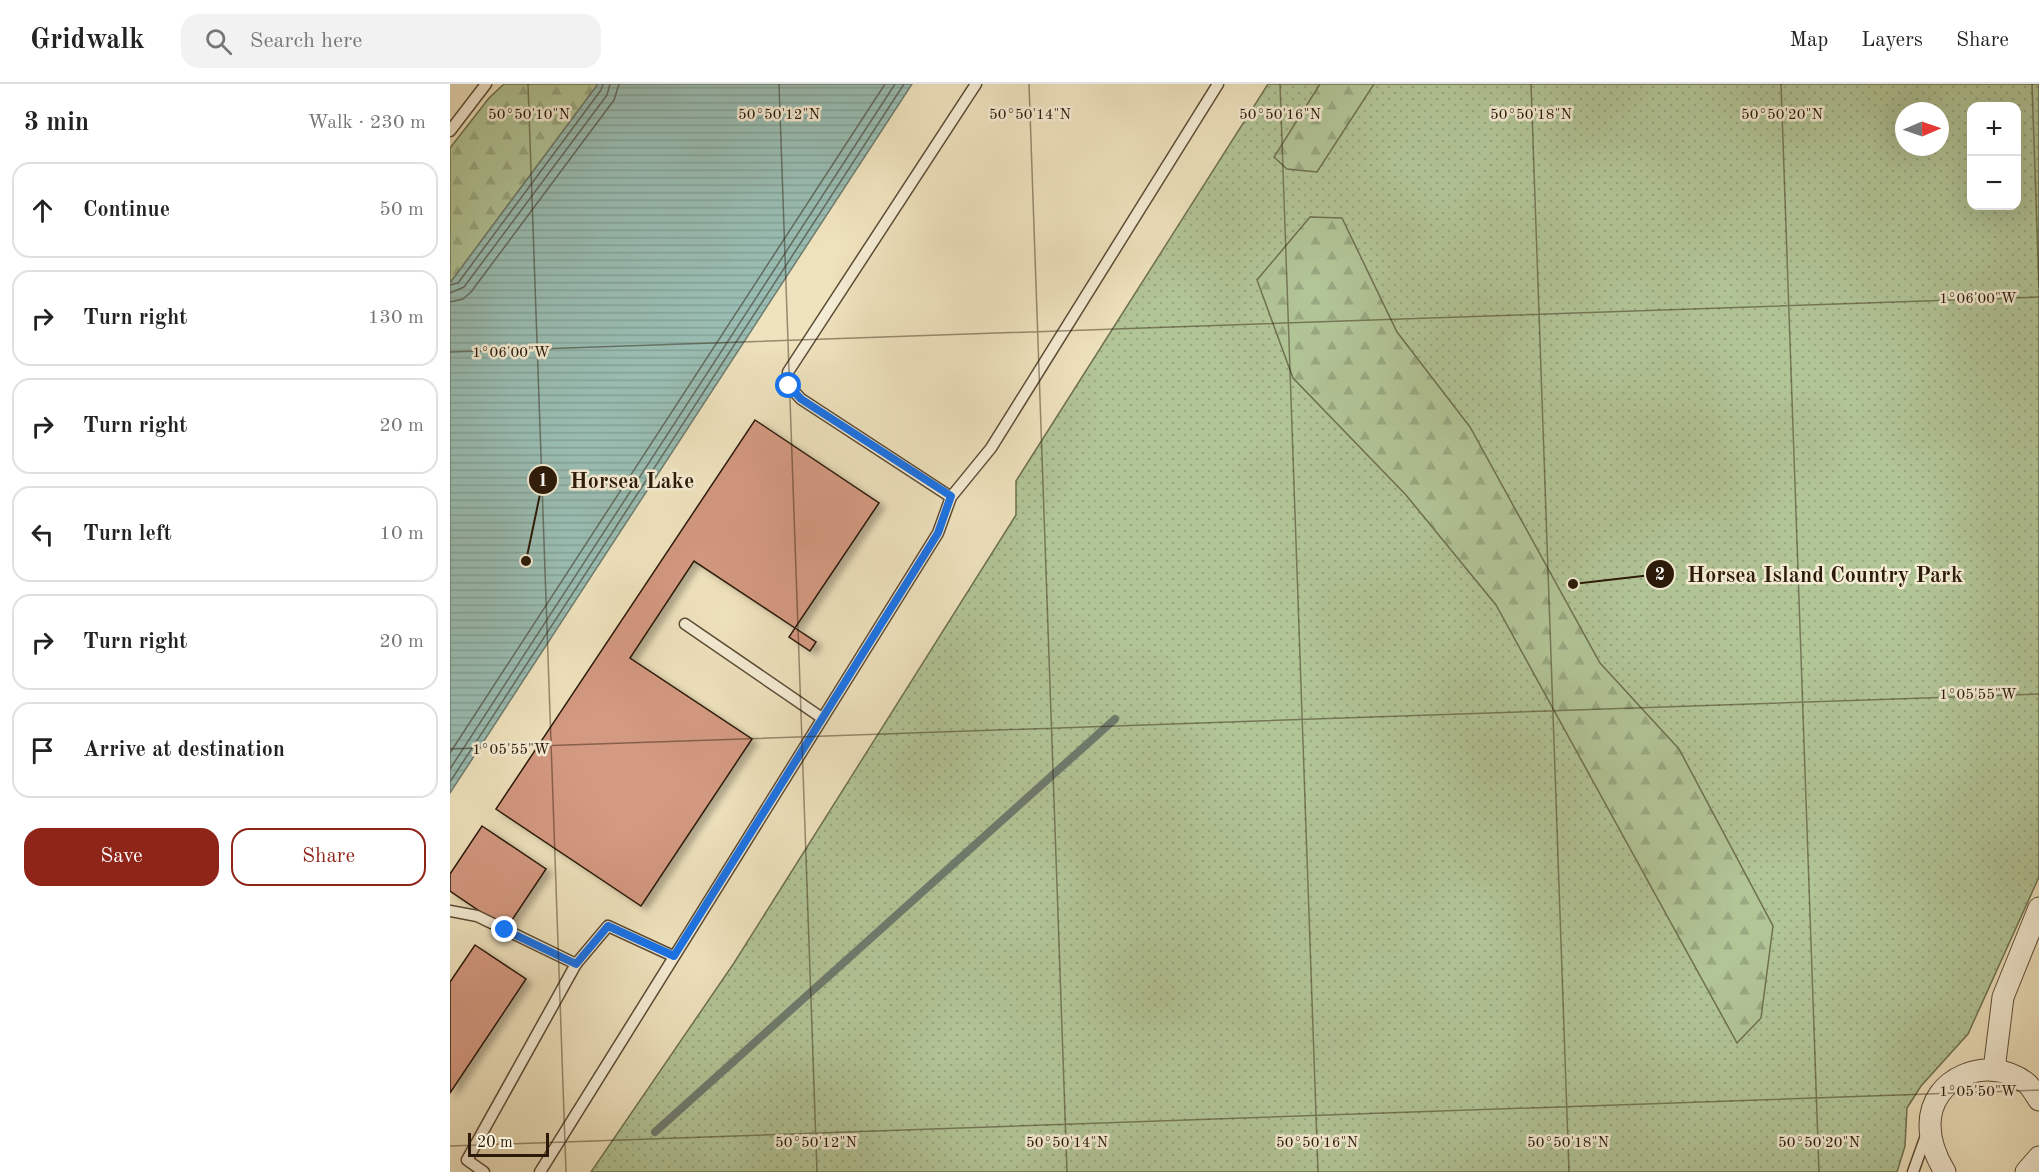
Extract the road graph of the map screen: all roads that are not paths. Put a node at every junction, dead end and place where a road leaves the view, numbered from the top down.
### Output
1 (486, 84) edge
2 (976, 84) edge
3 (1218, 84) edge
4 (450, 131) edge
5 (951, 496) junction
6 (685, 624) dead end
7 (822, 718) junction
8 (2039, 908) edge
9 (450, 911) edge
10 (674, 956) junction
11 (576, 964) junction
12 (1994, 1070) junction
13 (2039, 1100) edge
14 (1929, 1124) junction
15 (484, 1172) edge
16 (540, 1172) edge
17 (1912, 1172) edge
18 (1946, 1172) edge

1 - 4 lane
2 - 5 lane
3 - 5 lane
5 - 7 lane
6 - 7 lane
7 - 10 lane
8 - 12 street
9 - 11 lane
10 - 11 lane
10 - 16 lane
11 - 15 lane
12 - 13 street
12 - 14 street
14 - 17 lane
14 - 18 street

